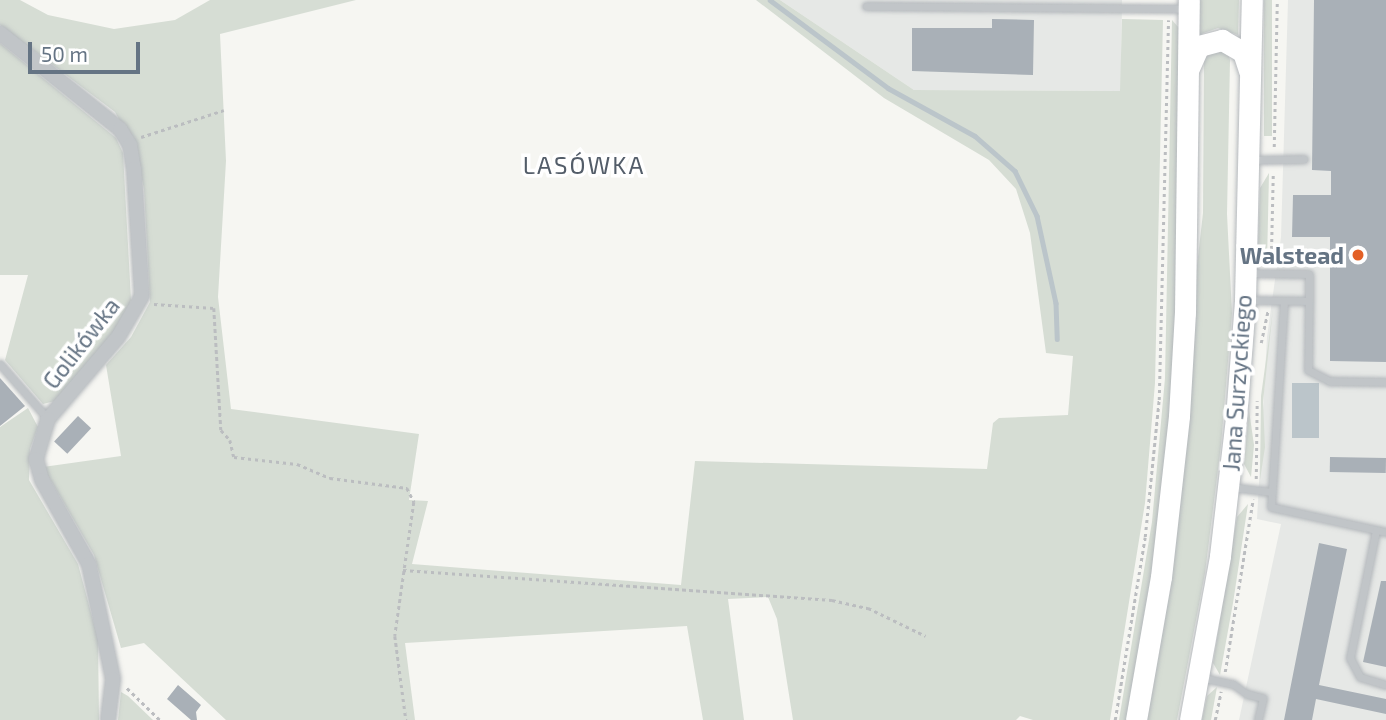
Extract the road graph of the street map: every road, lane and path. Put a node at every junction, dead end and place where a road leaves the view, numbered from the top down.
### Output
1 (1252, 0) edge
2 (1277, 0) edge
3 (1189, 4) edge
4 (866, 6) dead end
5 (1168, 20) dead end
6 (0, 33) edge
7 (1188, 71) junction
8 (1250, 80) junction
9 (224, 110) dead end
10 (130, 145) junction
11 (1274, 152) dead end
12 (1304, 159) dead end
13 (1248, 160) junction
14 (1273, 172) dead end
15 (1271, 265) dead end
16 (1245, 272) junction
17 (142, 296) junction
18 (1245, 300) junction
19 (1284, 301) junction
20 (1309, 301) junction
21 (1268, 310) dead end
22 (1261, 353) dead end
23 (0, 364) edge
24 (1386, 382) edge
25 (1258, 391) dead end
26 (48, 419) junction
27 (1256, 479) dead end
28 (1229, 486) junction
29 (1272, 492) junction
30 (1252, 503) dead end
31 (1376, 530) junction
32 (1386, 532) edge
33 (403, 570) junction
34 (926, 636) dead end
35 (1224, 676) dead end
36 (1198, 677) junction
37 (113, 679) junction
38 (1386, 685) edge
39 (1222, 688) dead end
40 (108, 720) edge
41 (160, 720) edge
42 (406, 720) edge
43 (1115, 720) edge
44 (1136, 720) edge
45 (1190, 720) edge
46 (1215, 720) edge
47 (1258, 720) edge

1 - 8 main road, Jana Surzyckiego
2 - 11 path
3 - 4 lane
3 - 7 main road
5 - 43 path
6 - 10 street
7 - 8 main road
7 - 44 main road
8 - 13 main road, Jana Surzyckiego
9 - 10 path
10 - 17 street, Golikówka
12 - 13 lane
13 - 16 main road, Jana Surzyckiego
14 - 15 path
16 - 18 main road, Jana Surzyckiego
16 - 20 lane
17 - 26 street, Golikówka
17 - 33 path
18 - 19 lane
18 - 28 main road, Jana Surzyckiego
19 - 20 lane
19 - 29 lane
20 - 24 lane
21 - 22 path
23 - 26 lane
25 - 27 path
26 - 37 street, Golikówka
28 - 29 lane
28 - 36 main road, Jana Surzyckiego
29 - 31 lane
30 - 35 path
31 - 32 lane
31 - 38 lane
33 - 34 path
33 - 42 path
36 - 45 main road, Jana Surzyckiego
36 - 47 lane
37 - 40 street, Golikówka
37 - 41 path
39 - 46 path

